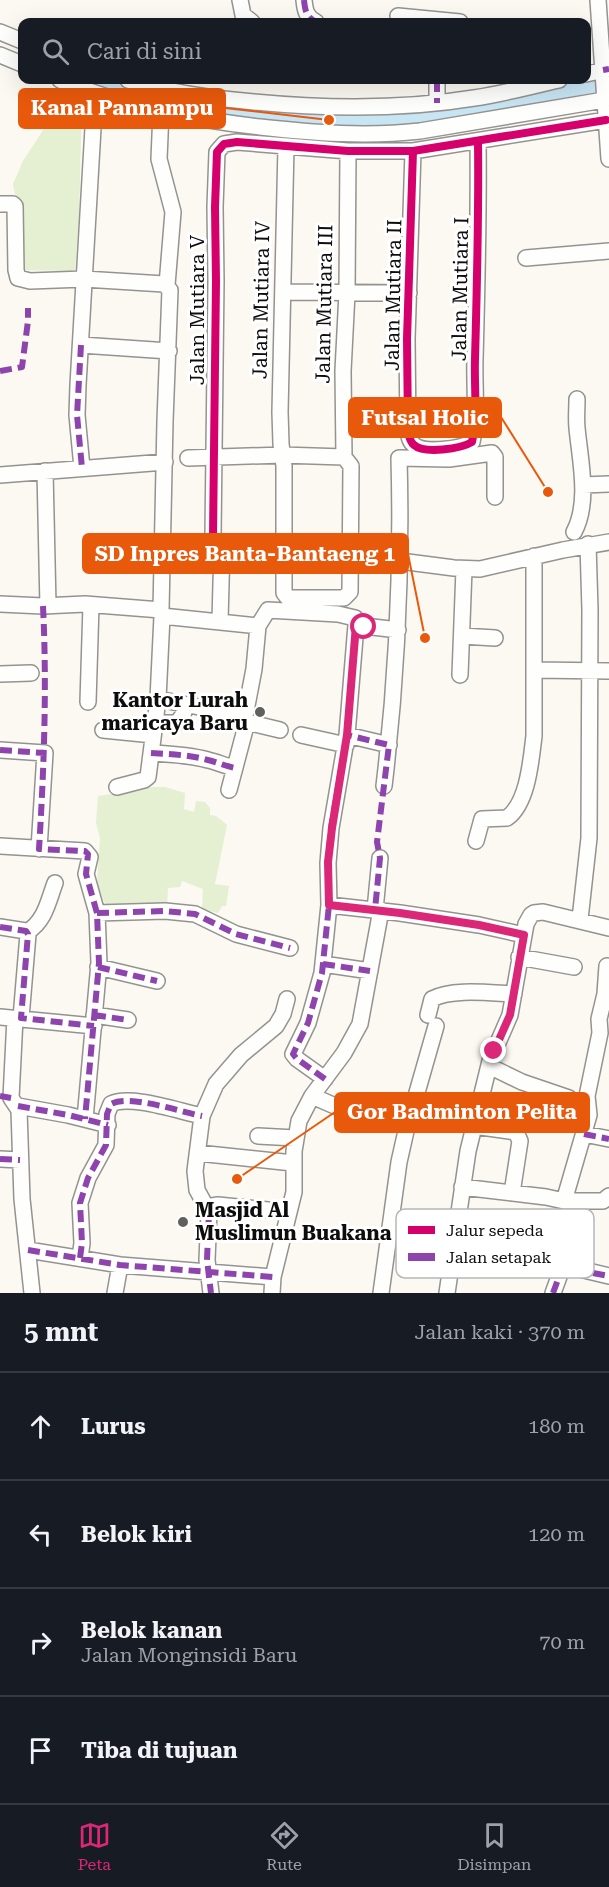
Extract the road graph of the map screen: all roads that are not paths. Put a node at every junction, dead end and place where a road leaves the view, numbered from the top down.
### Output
1 (240, 0) edge
2 (598, 0) edge
3 (398, 16) dead end
4 (247, 18) edge
5 (419, 18) edge
6 (597, 30) edge
7 (0, 32) edge
8 (18, 39) edge
9 (0, 55) edge
10 (18, 62) edge
11 (605, 71) edge
12 (70, 84) edge
13 (142, 84) edge
14 (437, 84) edge
15 (542, 84) edge
16 (94, 94) junction
17 (604, 99) junction
18 (437, 103) junction
19 (161, 112) junction
20 (606, 120) junction
21 (478, 141) junction
22 (286, 146) junction
23 (348, 151) junction
24 (413, 151) junction
25 (609, 159) edge
26 (0, 204) edge
27 (609, 251) edge
28 (526, 258) dead end
29 (79, 280) junction
30 (167, 285) junction
31 (283, 292) junction
32 (347, 293) junction
33 (409, 293) junction
34 (81, 345) junction
35 (169, 351) junction
36 (577, 399) dead end
37 (473, 438) joint
38 (282, 455) junction
39 (344, 457) junction
40 (188, 458) dead end
41 (213, 459) junction
42 (165, 462) junction
43 (82, 468) junction
44 (45, 471) junction
45 (0, 475) edge
46 (609, 484) edge
47 (583, 485) junction
48 (495, 497) dead end
49 (574, 532) dead end
50 (213, 536) dead end
51 (609, 542) edge
52 (162, 544) junction
53 (588, 544) junction
54 (534, 556) junction
55 (400, 561) junction
56 (464, 569) junction
57 (348, 596) joint
58 (0, 604) edge
59 (91, 605) junction
60 (48, 606) junction
61 (162, 613) junction
62 (220, 621) junction
63 (356, 625) junction
64 (258, 626) junction
65 (398, 630) junction
66 (462, 636) junction
67 (495, 638) dead end
68 (534, 670) junction
69 (589, 671) junction
70 (609, 671) edge
71 (31, 673) dead end
72 (0, 674) edge
73 (460, 675) dead end
74 (158, 699) junction
75 (88, 702) dead end
76 (186, 705) junction
77 (246, 719) junction
78 (154, 729) junction
79 (103, 730) dead end
80 (280, 730) dead end
81 (301, 735) dead end
82 (346, 740) junction
83 (389, 745) junction
84 (0, 750) edge
85 (151, 753) junction
86 (235, 768) junction
87 (384, 786) dead end
88 (117, 787) dead end
89 (228, 790) dead end
90 (476, 841) dead end
91 (0, 846) edge
92 (39, 849) junction
93 (380, 858) dead end
94 (55, 883) dead end
95 (329, 905) junction
96 (378, 910) junction
97 (97, 913) junction
98 (580, 919) junction
99 (0, 927) edge
100 (609, 928) edge
101 (27, 932) junction
102 (524, 935) junction
103 (290, 948) dead end
104 (519, 957) junction
105 (323, 964) junction
106 (607, 966) dead end
107 (574, 967) dead end
108 (98, 968) junction
109 (370, 971) junction
110 (157, 981) dead end
111 (514, 994) junction
112 (287, 999) dead end
113 (12, 1017) edge
114 (128, 1020) dead end
115 (94, 1021) junction
116 (489, 1066) junction
117 (325, 1079) junction
118 (312, 1096) junction
119 (569, 1098) dead end
120 (10, 1100) edge
121 (202, 1116) junction
122 (86, 1119) junction
123 (374, 1123) dead end
124 (108, 1125) junction
125 (474, 1126) junction
126 (584, 1134) junction
127 (258, 1136) dead end
128 (295, 1138) junction
129 (609, 1139) edge
130 (198, 1153) junction
131 (0, 1159) edge
132 (20, 1160) junction
133 (293, 1163) junction
134 (462, 1187) junction
135 (512, 1193) junction
136 (609, 1196) edge
137 (564, 1201) junction
138 (206, 1206) junction
139 (459, 1209) edge
140 (288, 1212) junction
141 (28, 1250) junction
142 (80, 1258) junction
143 (120, 1265) junction
144 (594, 1271) edge
145 (210, 1273) junction
146 (609, 1275) edge
147 (273, 1277) junction
148 (449, 1278) edge
149 (558, 1278) edge
150 (32, 1293) edge
151 (115, 1293) edge
152 (211, 1293) edge
153 (272, 1293) edge
154 (381, 1293) edge
155 (447, 1293) edge
156 (553, 1293) edge

1 - 4 street
2 - 6 street
3 - 5 street
6 - 11 street
7 - 8 street
9 - 10 street
11 - 17 street
12 - 16 street
13 - 18 street
14 - 18 street
15 - 18 street
16 - 19 street
16 - 29 street
17 - 19 street
17 - 20 street
19 - 30 street
20 - 21 street
20 - 25 street
21 - 24 street
21 - 37 street, Jalan Mutiara I
22 - 23 street
22 - 31 street, Jalan Mutiara IV
22 - 41 street, Jalan Mutiara V
23 - 24 street
23 - 32 street, Jalan Mutiara III
24 - 33 street, Jalan Mutiara II
26 - 29 street
27 - 28 street
29 - 30 street
29 - 34 street
30 - 35 street
31 - 32 street
31 - 38 street, Jalan Mutiara IV
32 - 33 street
32 - 39 street, Jalan Mutiara III
33 - 37 street, Jalan Mutiara II
34 - 35 street
34 - 43 street
35 - 42 street
36 - 47 street
38 - 39 street
38 - 41 street
38 - 57 street, Jalan Mutiara IV
39 - 57 street, Jalan Mutiara III
40 - 41 street
41 - 50 street, Jalan Mutiara V
42 - 43 street
42 - 52 street
43 - 44 street
44 - 45 street
44 - 60 street
46 - 47 street
47 - 49 street
48 - 55 street
51 - 53 street
52 - 61 street
52 - 62 street
53 - 54 street
53 - 69 street
54 - 56 street
54 - 68 street
55 - 56 street
55 - 65 street
56 - 66 street
58 - 60 street
59 - 60 street
59 - 61 street
59 - 75 street
61 - 62 street
61 - 74 street
62 - 64 street
63 - 64 street
63 - 65 street
63 - 82 street
64 - 77 street
65 - 83 street
66 - 67 street
66 - 73 street
68 - 69 street
68 - 90 street
69 - 70 street
69 - 98 street
71 - 72 street
74 - 76 street
74 - 78 street
76 - 77 street
76 - 78 street
77 - 80 street
77 - 86 street
78 - 79 street
78 - 85 street
81 - 82 street
82 - 83 street
82 - 95 street
83 - 87 street
84 - 92 street
85 - 86 street
85 - 88 street
86 - 89 street
91 - 92 street
92 - 97 street
93 - 96 street
94 - 101 street
95 - 96 street
95 - 105 street
96 - 102 street
96 - 109 street
97 - 103 street
97 - 108 street
98 - 100 street
98 - 102 street
99 - 101 street
101 - 113 street
102 - 104 street
104 - 107 street
104 - 111 street
105 - 109 street
105 - 117 street
106 - 126 street
108 - 110 street
108 - 115 street
109 - 117 street
111 - 116 street
111 - 154 street
112 - 121 street
113 - 115 street
113 - 120 street
114 - 115 street
115 - 122 street
116 - 119 street
116 - 125 street
117 - 118 street
118 - 123 street
118 - 128 street
120 - 122 street
120 - 132 street
121 - 124 street
121 - 130 street
122 - 124 street
124 - 142 street
125 - 134 street
125 - 135 street
126 - 129 street
126 - 137 street
127 - 128 street
128 - 133 street
130 - 133 street
130 - 138 street
131 - 132 street
132 - 141 street
133 - 140 street
134 - 135 street
134 - 139 street
135 - 137 street
136 - 137 street
138 - 140 street
138 - 145 street
140 - 147 street
141 - 142 street
141 - 150 street
142 - 143 street
143 - 145 street
143 - 151 street
144 - 146 street
145 - 147 street
145 - 152 street
147 - 153 street
148 - 155 street
149 - 156 street

